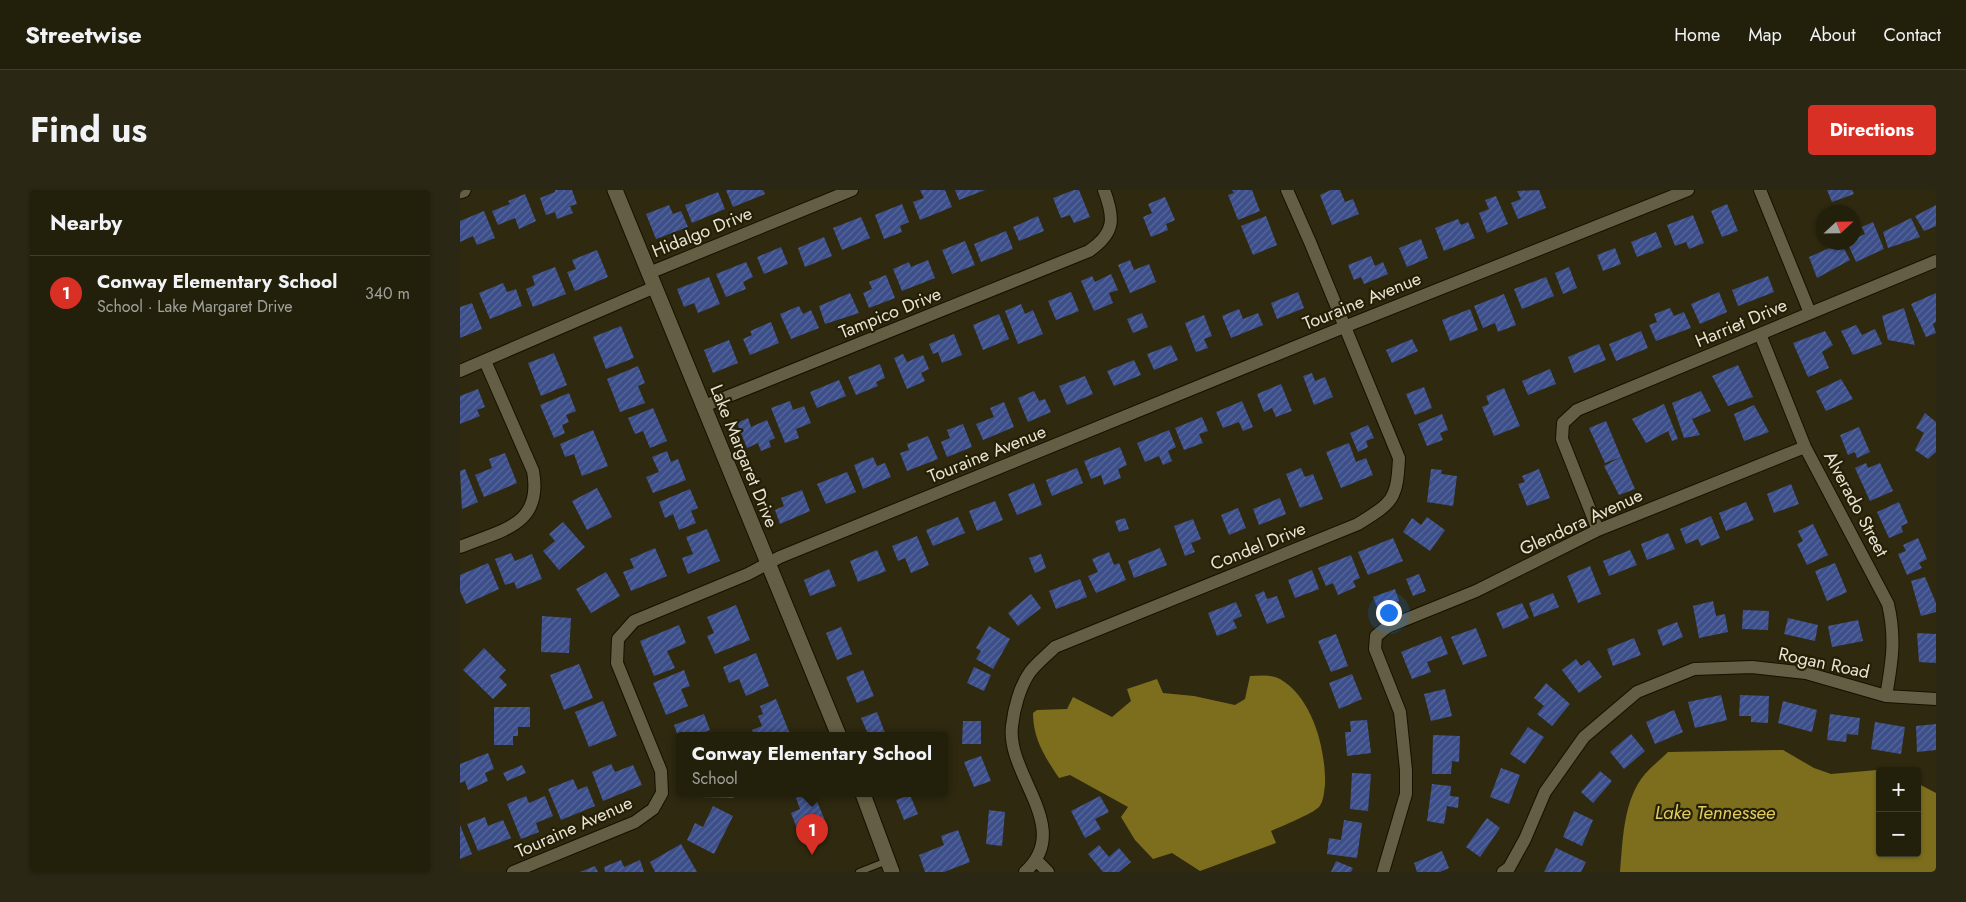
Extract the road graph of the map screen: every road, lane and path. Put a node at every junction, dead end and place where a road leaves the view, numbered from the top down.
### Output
1 (615, 190) edge
2 (852, 190) edge
3 (1104, 190) edge
4 (1287, 190) edge
5 (1688, 190) edge
6 (1760, 190) edge
7 (1936, 261) edge
8 (649, 273) junction
9 (654, 287) junction
10 (1810, 313) junction
11 (1344, 327) junction
12 (1760, 334) junction
13 (485, 361) junction
14 (460, 371) edge
15 (704, 406) junction
16 (1805, 447) junction
17 (1598, 530) junction
18 (460, 547) edge
19 (768, 564) junction
20 (1886, 696) junction
21 (1936, 699) edge
22 (837, 732) edge
23 (864, 797) edge
24 (1036, 860) junction
25 (890, 866) edge
26 (513, 872) edge
27 (859, 872) edge
28 (1025, 872) edge
29 (1048, 872) edge
30 (1383, 872) edge
31 (1503, 872) edge

1 - 8 street, Lake Margaret Drive
2 - 8 street, Hidalgo Drive
3 - 15 street, Tampico Drive
4 - 11 street, Condel Drive
5 - 11 street, Touraine Avenue
6 - 10 street
7 - 10 street, Harriet Drive
8 - 9 street, Lake Margaret Drive
9 - 13 street, Hidalgo Drive
9 - 15 street, Lake Margaret Drive
10 - 12 street, Harriet Drive
11 - 19 street, Touraine Avenue
11 - 24 street, Condel Drive
12 - 16 street, Alverado Street
12 - 17 street, Harriet Drive
13 - 14 street, Hidalgo Drive
13 - 18 street
15 - 19 street, Lake Margaret Drive
16 - 17 street, Glendora Avenue
16 - 20 street, Alverado Street
17 - 30 street, Glendora Avenue
19 - 22 street, Lake Margaret Drive
19 - 26 street, Touraine Avenue
20 - 21 street, Rogan Road
20 - 31 street, Rogan Road
23 - 25 street
24 - 28 street, Condel Drive
24 - 29 street
25 - 27 lane

